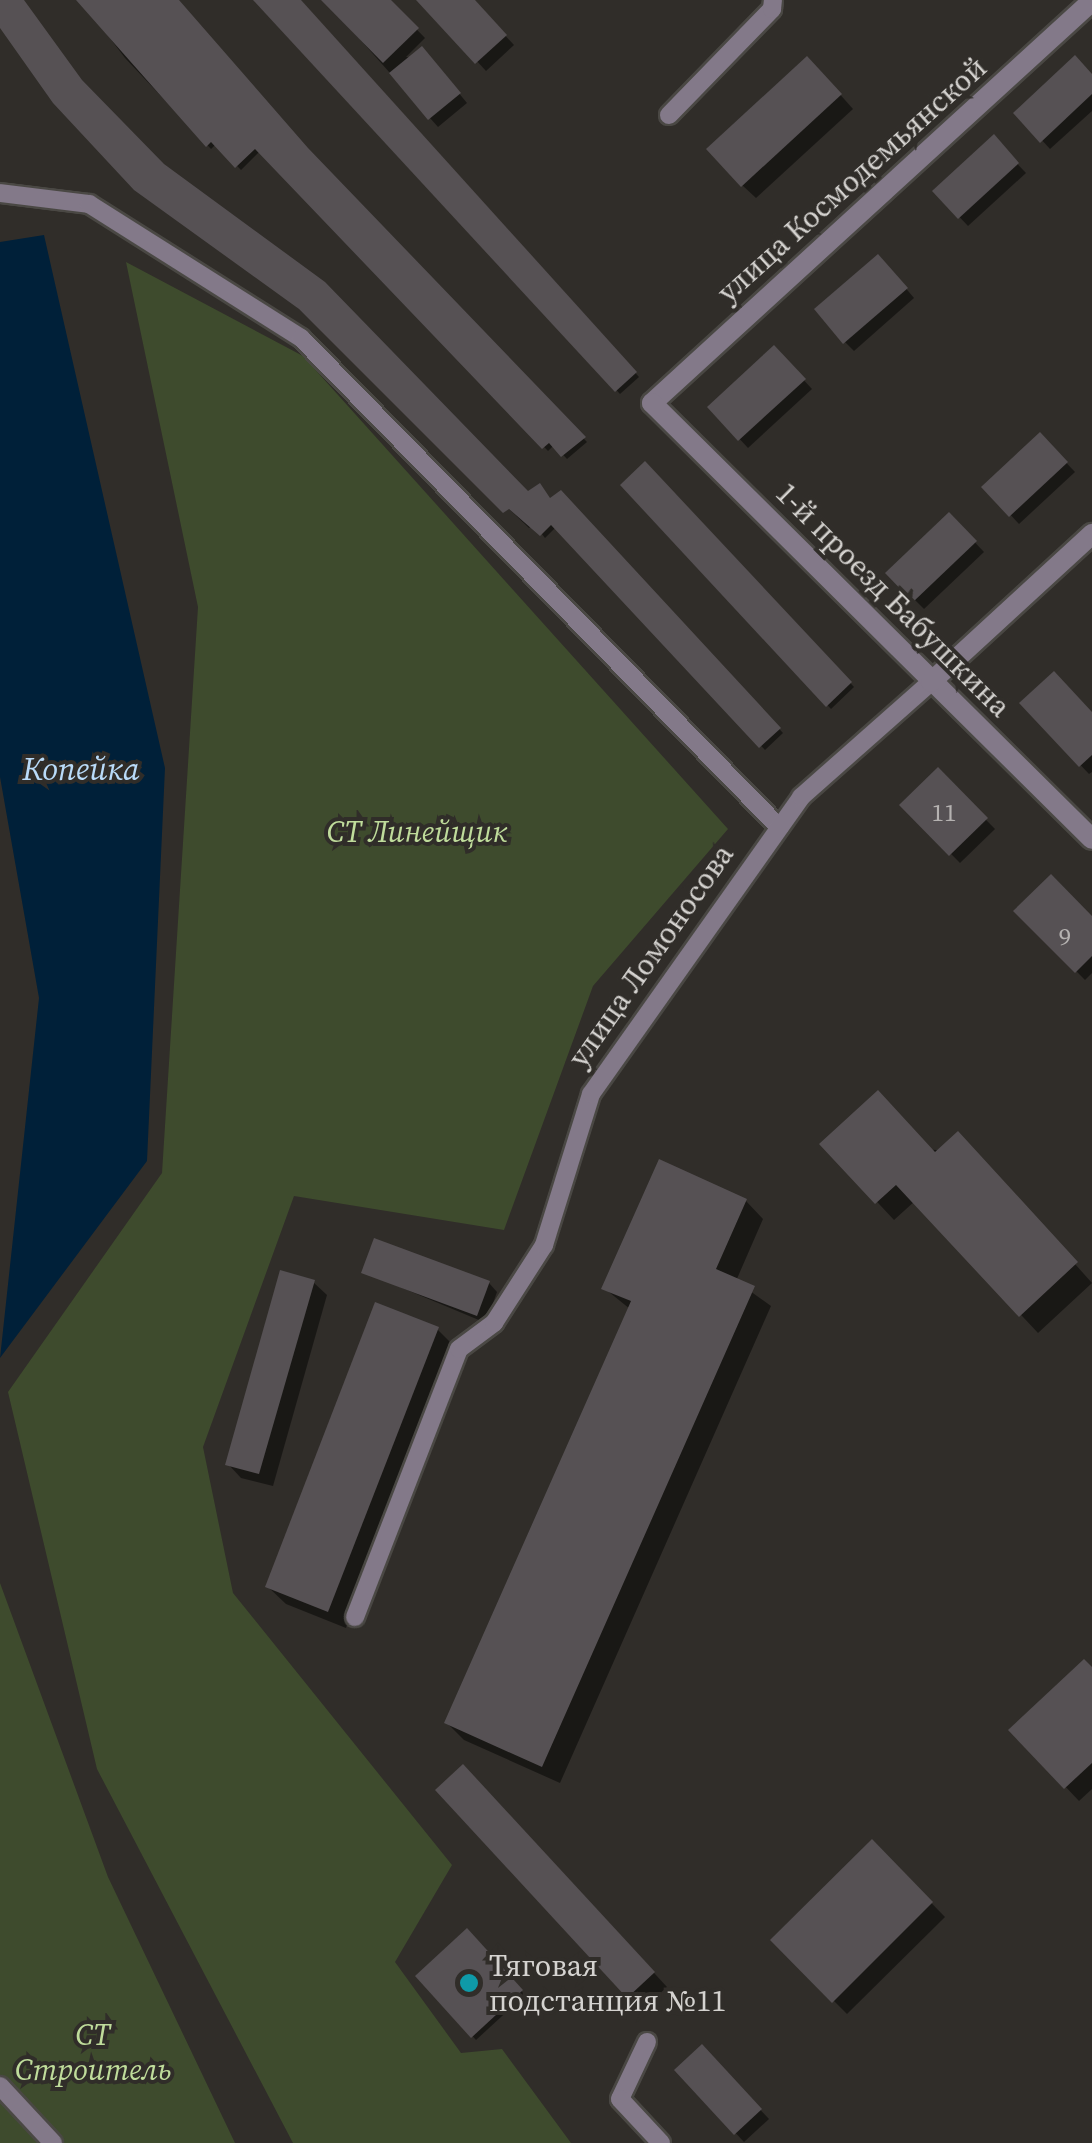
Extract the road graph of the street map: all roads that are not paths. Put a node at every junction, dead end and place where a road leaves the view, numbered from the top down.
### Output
1 (773, 0) edge
2 (1092, 1) edge
3 (669, 116) dead end
4 (0, 193) edge
5 (652, 403) joint
6 (1092, 534) edge
7 (931, 682) junction
8 (779, 826) junction
9 (1092, 839) edge
10 (355, 1617) dead end
11 (647, 2042) dead end
12 (0, 2086) edge
13 (53, 2143) edge
14 (660, 2143) edge

1 - 3 lane
2 - 5 street, улица Космодемьянской
4 - 8 lane
5 - 7 street, 1-й проезд Бабушкина
6 - 7 street, улица Ломоносова
7 - 8 lane, улица Ломоносова
7 - 9 street, 1-й проезд Бабушкина
8 - 10 lane, улица Ломоносова
11 - 14 lane
12 - 13 lane

